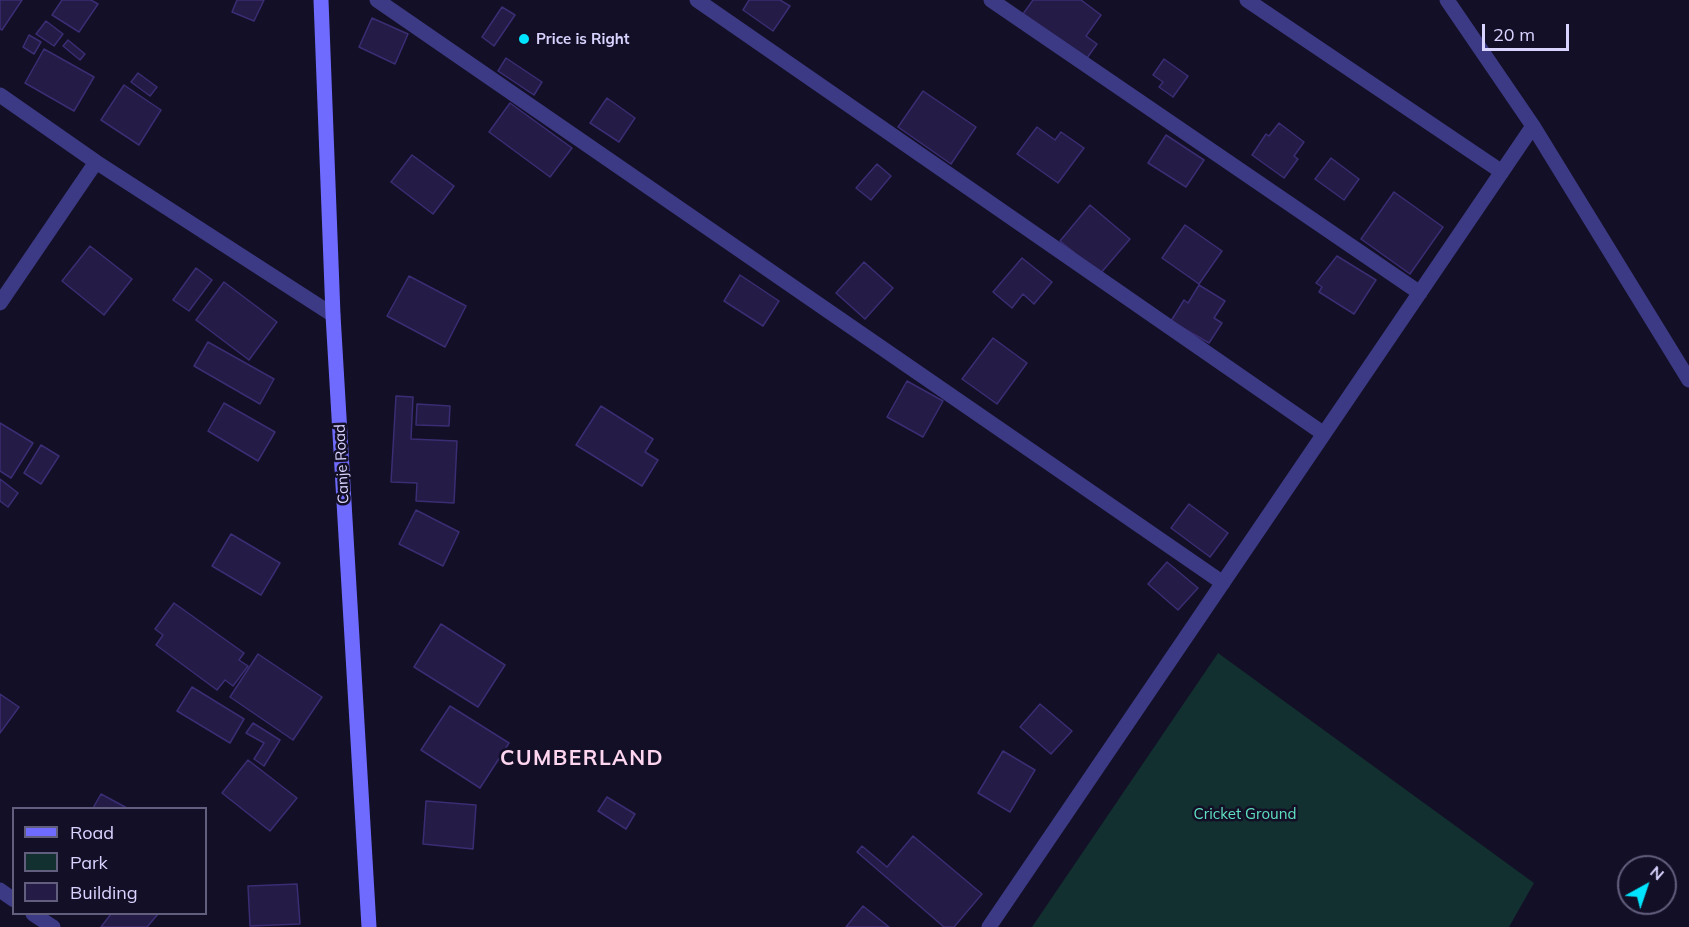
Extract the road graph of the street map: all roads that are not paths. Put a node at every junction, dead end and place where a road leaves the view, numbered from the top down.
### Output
1 (321, 0) edge
2 (377, 0) edge
3 (697, 0) edge
4 (991, 0) edge
5 (1247, 0) edge
6 (1447, 0) edge
7 (0, 95) edge
8 (1533, 126) junction
9 (96, 162) junction
10 (1502, 172) junction
11 (1420, 293) junction
12 (0, 303) edge
13 (333, 315) junction
14 (1689, 380) edge
15 (1324, 434) junction
16 (1223, 583) junction
17 (35, 915) edge
18 (53, 927) edge
19 (369, 927) edge
20 (989, 927) edge

1 - 13 street, Canje Road
2 - 16 street
3 - 15 street
4 - 11 street
5 - 10 street
6 - 8 street
7 - 9 street
8 - 10 street
8 - 14 street
9 - 12 street
9 - 13 street
10 - 11 street
11 - 15 street
13 - 19 street, Canje Road
15 - 16 street
16 - 20 street
17 - 18 street

